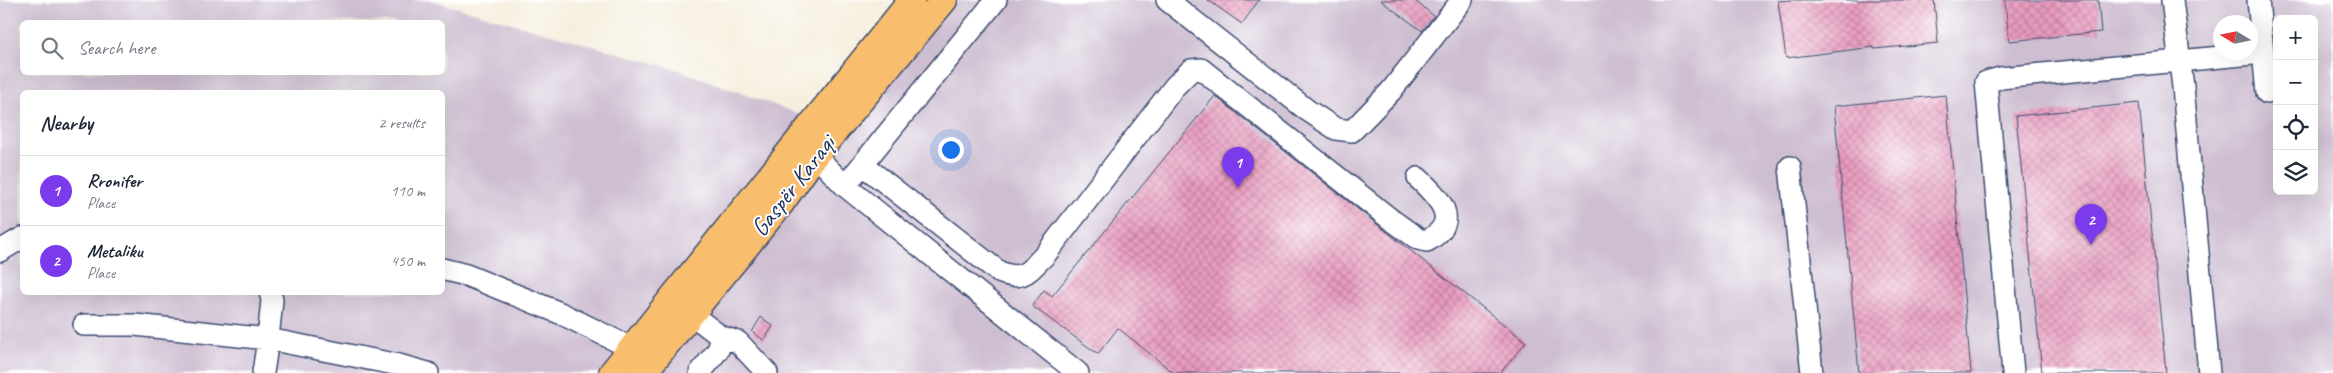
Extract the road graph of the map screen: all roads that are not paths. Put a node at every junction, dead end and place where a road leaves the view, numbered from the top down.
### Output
1 (912, 0) edge
2 (944, 0) edge
3 (996, 0) edge
4 (1167, 0) edge
5 (1462, 0) edge
6 (2172, 0) edge
7 (2258, 0) edge
8 (2263, 53) junction
9 (2180, 62) junction
10 (2267, 94) dead end
11 (815, 155) junction
12 (862, 165) junction
13 (1790, 167) dead end
14 (1418, 178) dead end
15 (845, 186) junction
16 (20, 239) edge
17 (0, 251) edge
18 (445, 270) edge
19 (271, 295) edge
20 (690, 314) junction
21 (84, 325) dead end
22 (719, 336) junction
23 (268, 339) junction
24 (631, 348) junction
25 (398, 369) edge
26 (263, 373) edge
27 (428, 373) edge
28 (612, 373) edge
29 (643, 373) edge
30 (700, 373) edge
31 (767, 373) edge
32 (1078, 373) edge
33 (1812, 373) edge
34 (2013, 373) edge
35 (2209, 373) edge

1 - 24 main road, Gaspër Karaqi
2 - 11 main road, Gaspër Karaqi
3 - 12 street
4 - 5 street
6 - 9 street
7 - 8 street
8 - 9 street
8 - 10 street
9 - 34 street
9 - 35 street
11 - 15 street
11 - 20 main road, Gaspër Karaqi
12 - 14 street
12 - 15 street
13 - 33 street
15 - 32 street
16 - 17 street
18 - 24 street
19 - 23 street
20 - 22 street
20 - 29 main road, Gaspër Karaqi
21 - 23 street
22 - 30 street
22 - 31 street
23 - 25 street
23 - 26 street
24 - 28 main road, Gaspër Karaqi
25 - 27 street

